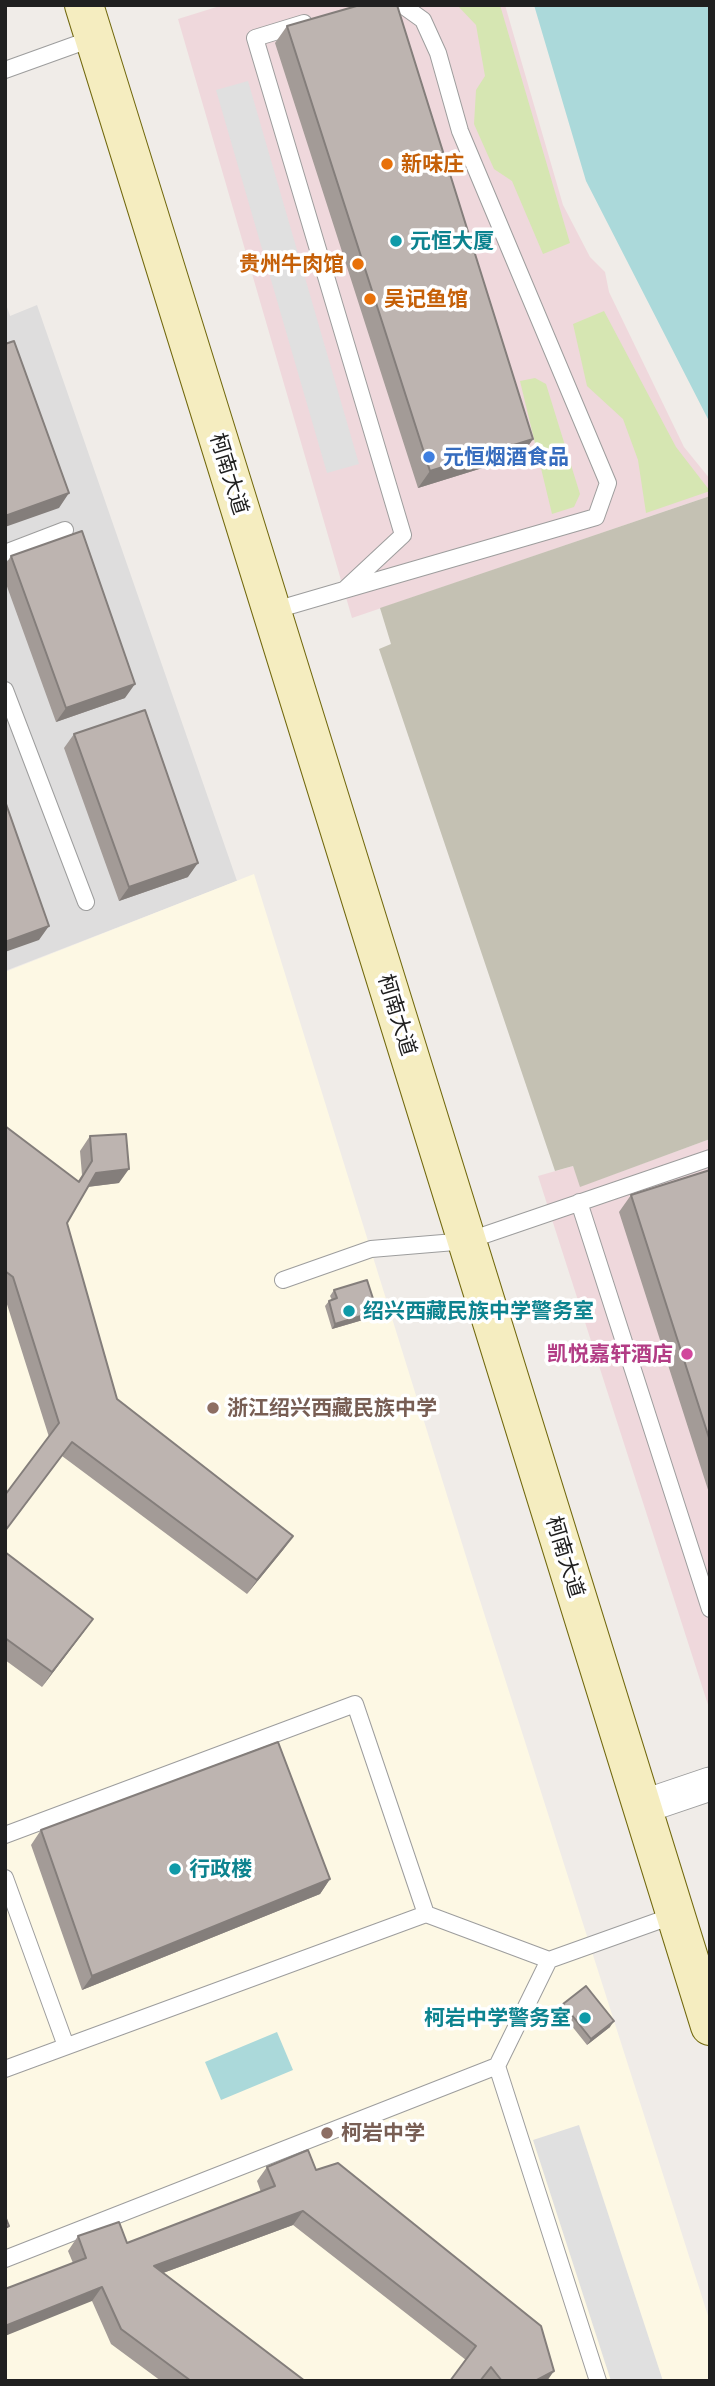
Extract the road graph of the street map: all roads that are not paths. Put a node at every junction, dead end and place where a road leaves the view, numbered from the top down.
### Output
1 (402, 5) edge
2 (315, 20) edge
3 (89, 21) edge
4 (5, 70) edge
5 (65, 530) dead end
6 (5, 553) edge
7 (344, 590) junction
8 (272, 611) junction
9 (5, 690) edge
10 (86, 902) dead end
11 (710, 1158) edge
12 (579, 1202) junction
13 (467, 1241) junction
14 (283, 1280) dead end
15 (710, 1609) edge
16 (710, 1784) edge
17 (642, 1807) junction
18 (5, 1835) edge
19 (5, 1878) edge
20 (426, 1914) junction
21 (675, 1914) junction
22 (549, 1960) junction
23 (710, 2026) edge
24 (66, 2046) junction
25 (497, 2066) junction
26 (5, 2069) edge
27 (5, 2259) edge
28 (598, 2381) edge

1 - 7 lane
2 - 7 lane
3 - 4 lane
3 - 8 main road, 柯南大道
5 - 6 lane
7 - 8 lane
8 - 13 main road, 柯南大道
9 - 10 lane
11 - 12 lane
12 - 13 lane
12 - 15 lane
13 - 14 lane
13 - 17 main road, 柯南大道
16 - 17 street
17 - 21 main road, 柯南大道
18 - 20 lane
19 - 24 lane
20 - 22 lane
20 - 24 lane
21 - 22 lane
21 - 23 main road, 柯南大道
22 - 25 lane
24 - 26 lane
25 - 27 lane
25 - 28 lane

